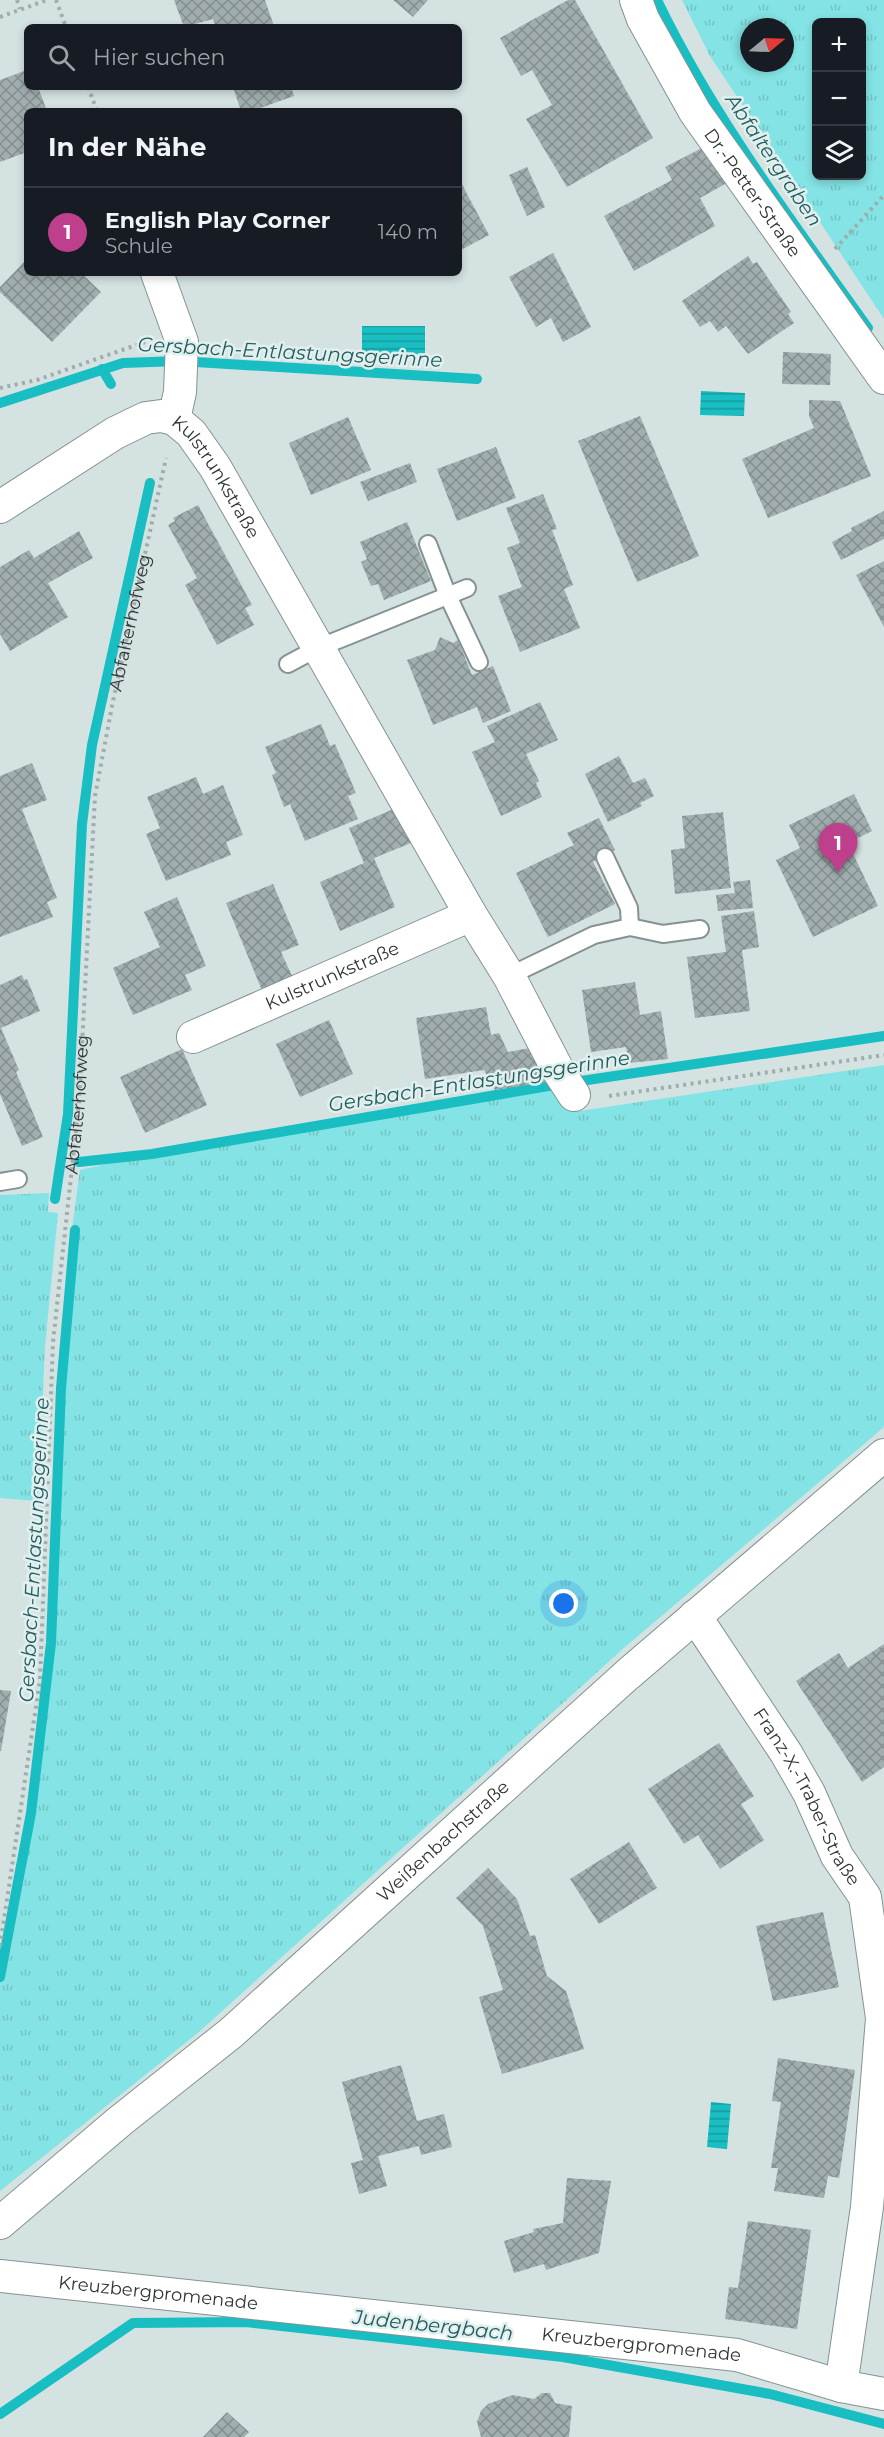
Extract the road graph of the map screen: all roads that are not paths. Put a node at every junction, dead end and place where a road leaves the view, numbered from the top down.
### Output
1 (636, 0) edge
2 (158, 276) edge
3 (884, 378) edge
4 (177, 406) junction
5 (0, 507) edge
6 (428, 544) dead end
7 (467, 588) dead end
8 (448, 596) junction
9 (318, 648) junction
10 (479, 662) dead end
11 (288, 664) dead end
12 (605, 857) dead end
13 (471, 915) junction
14 (630, 927) junction
15 (700, 929) dead end
16 (509, 976) junction
17 (193, 1037) dead end
18 (567, 1085) road end
19 (18, 1179) dead end
20 (0, 1182) edge
21 (884, 1455) edge
22 (695, 1616) junction
23 (875, 1894) edge
24 (883, 2018) edge
25 (879, 2145) edge
26 (0, 2223) edge
27 (0, 2276) edge
28 (841, 2386) junction
29 (884, 2394) edge

1 - 3 street, Dr.-Petter-Straße
2 - 4 street
4 - 5 street, Kulstrunkstraße
4 - 9 street, Kulstrunkstraße
6 - 8 lane
7 - 8 lane
8 - 9 lane
8 - 10 lane
9 - 11 lane
9 - 13 street, Kulstrunkstraße
12 - 14 lane
13 - 16 street, Kulstrunkstraße
13 - 17 street, Kulstrunkstraße
14 - 15 lane
14 - 16 lane
16 - 18 street, Kulstrunkstraße
19 - 20 lane
21 - 22 street, Weißenbachstraße
22 - 23 street, Franz-X.-Traber-Straße
22 - 26 street, Weißenbachstraße
23 - 24 street, Franz-X.-Traber-Straße
24 - 25 street, Franz-X.-Traber-Straße
25 - 28 street, Franz-X.-Traber-Straße
27 - 28 street, Kreuzbergpromenade
28 - 29 street, Kreuzbergpromenade

